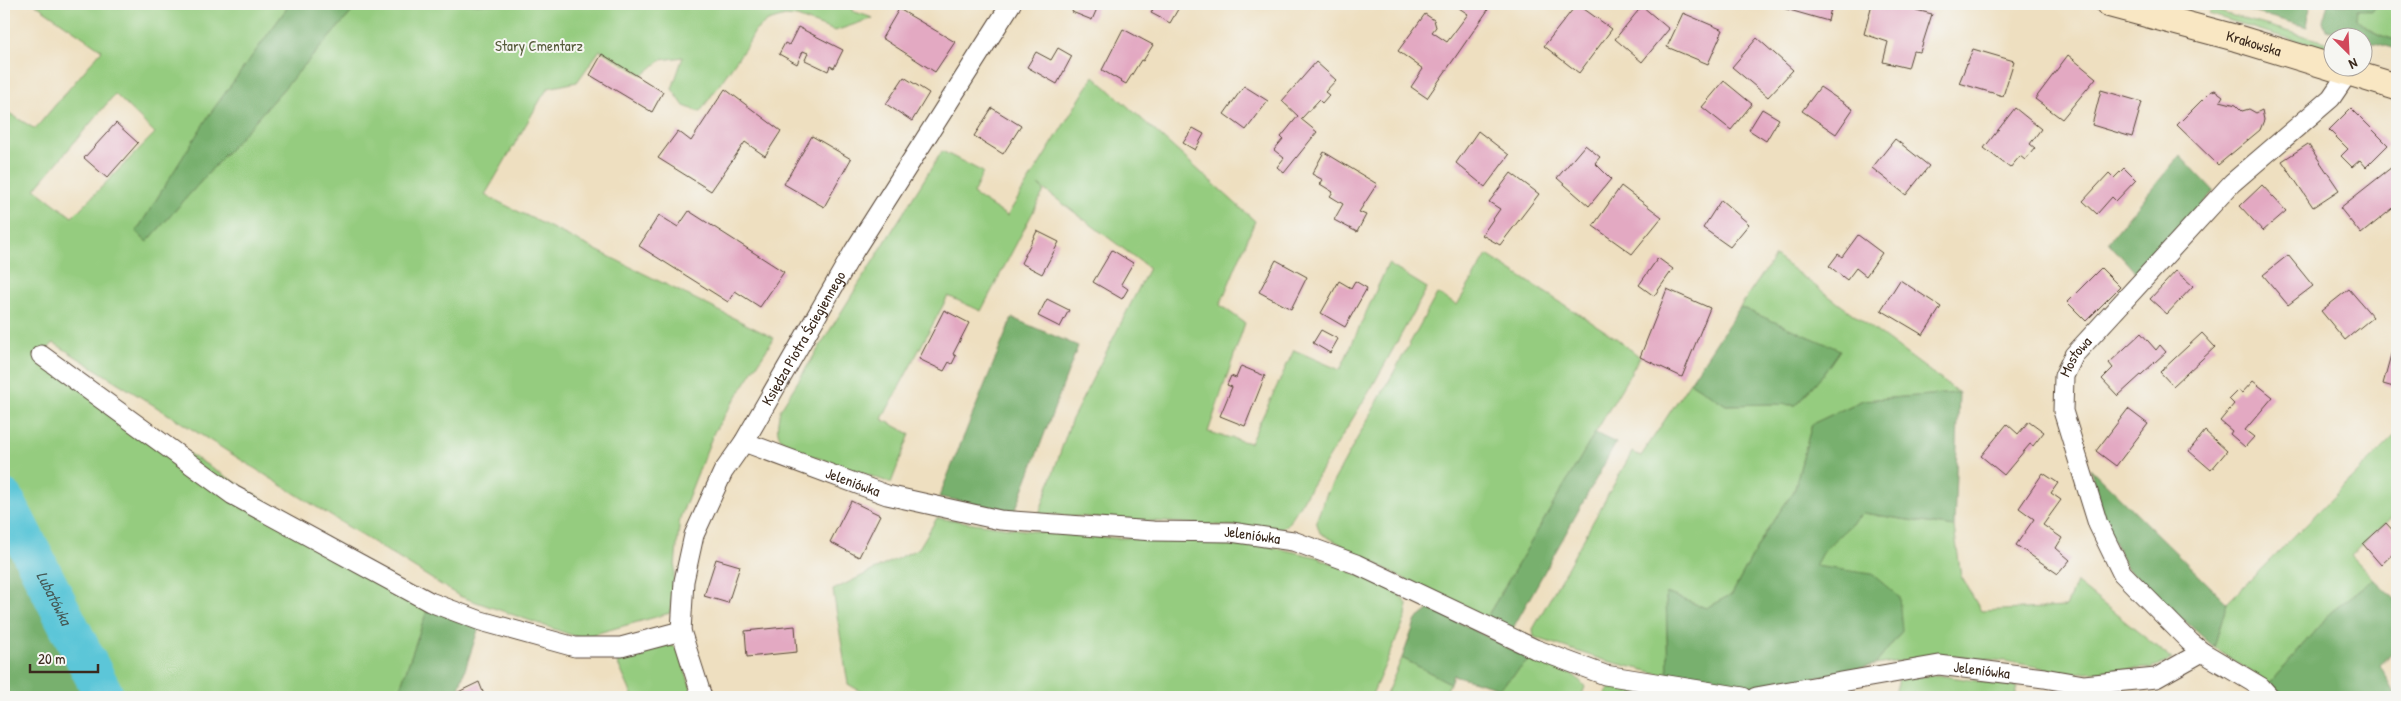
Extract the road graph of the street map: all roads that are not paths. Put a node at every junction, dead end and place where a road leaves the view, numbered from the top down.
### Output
1 (1011, 4) edge
2 (2124, 6) edge
3 (2324, 65) edge
4 (2344, 78) edge
5 (2368, 78) edge
6 (2397, 87) edge
7 (41, 355) dead end
8 (744, 442) junction
9 (681, 632) junction
10 (2202, 652) junction
11 (702, 697) edge
12 (1744, 697) edge
13 (1756, 697) edge
14 (2270, 697) edge

1 - 8 street, Księdza Piotra Ściegiennego
2 - 3 main road, Krakowska
4 - 10 street, Mostowa
5 - 6 main road, Krakowska
7 - 9 street
8 - 9 street, Księdza Piotra Ściegiennego
8 - 12 street, Jeleniówka
9 - 11 street, Księdza Piotra Ściegiennego
10 - 13 street, Jeleniówka
10 - 14 street, Mostowa

